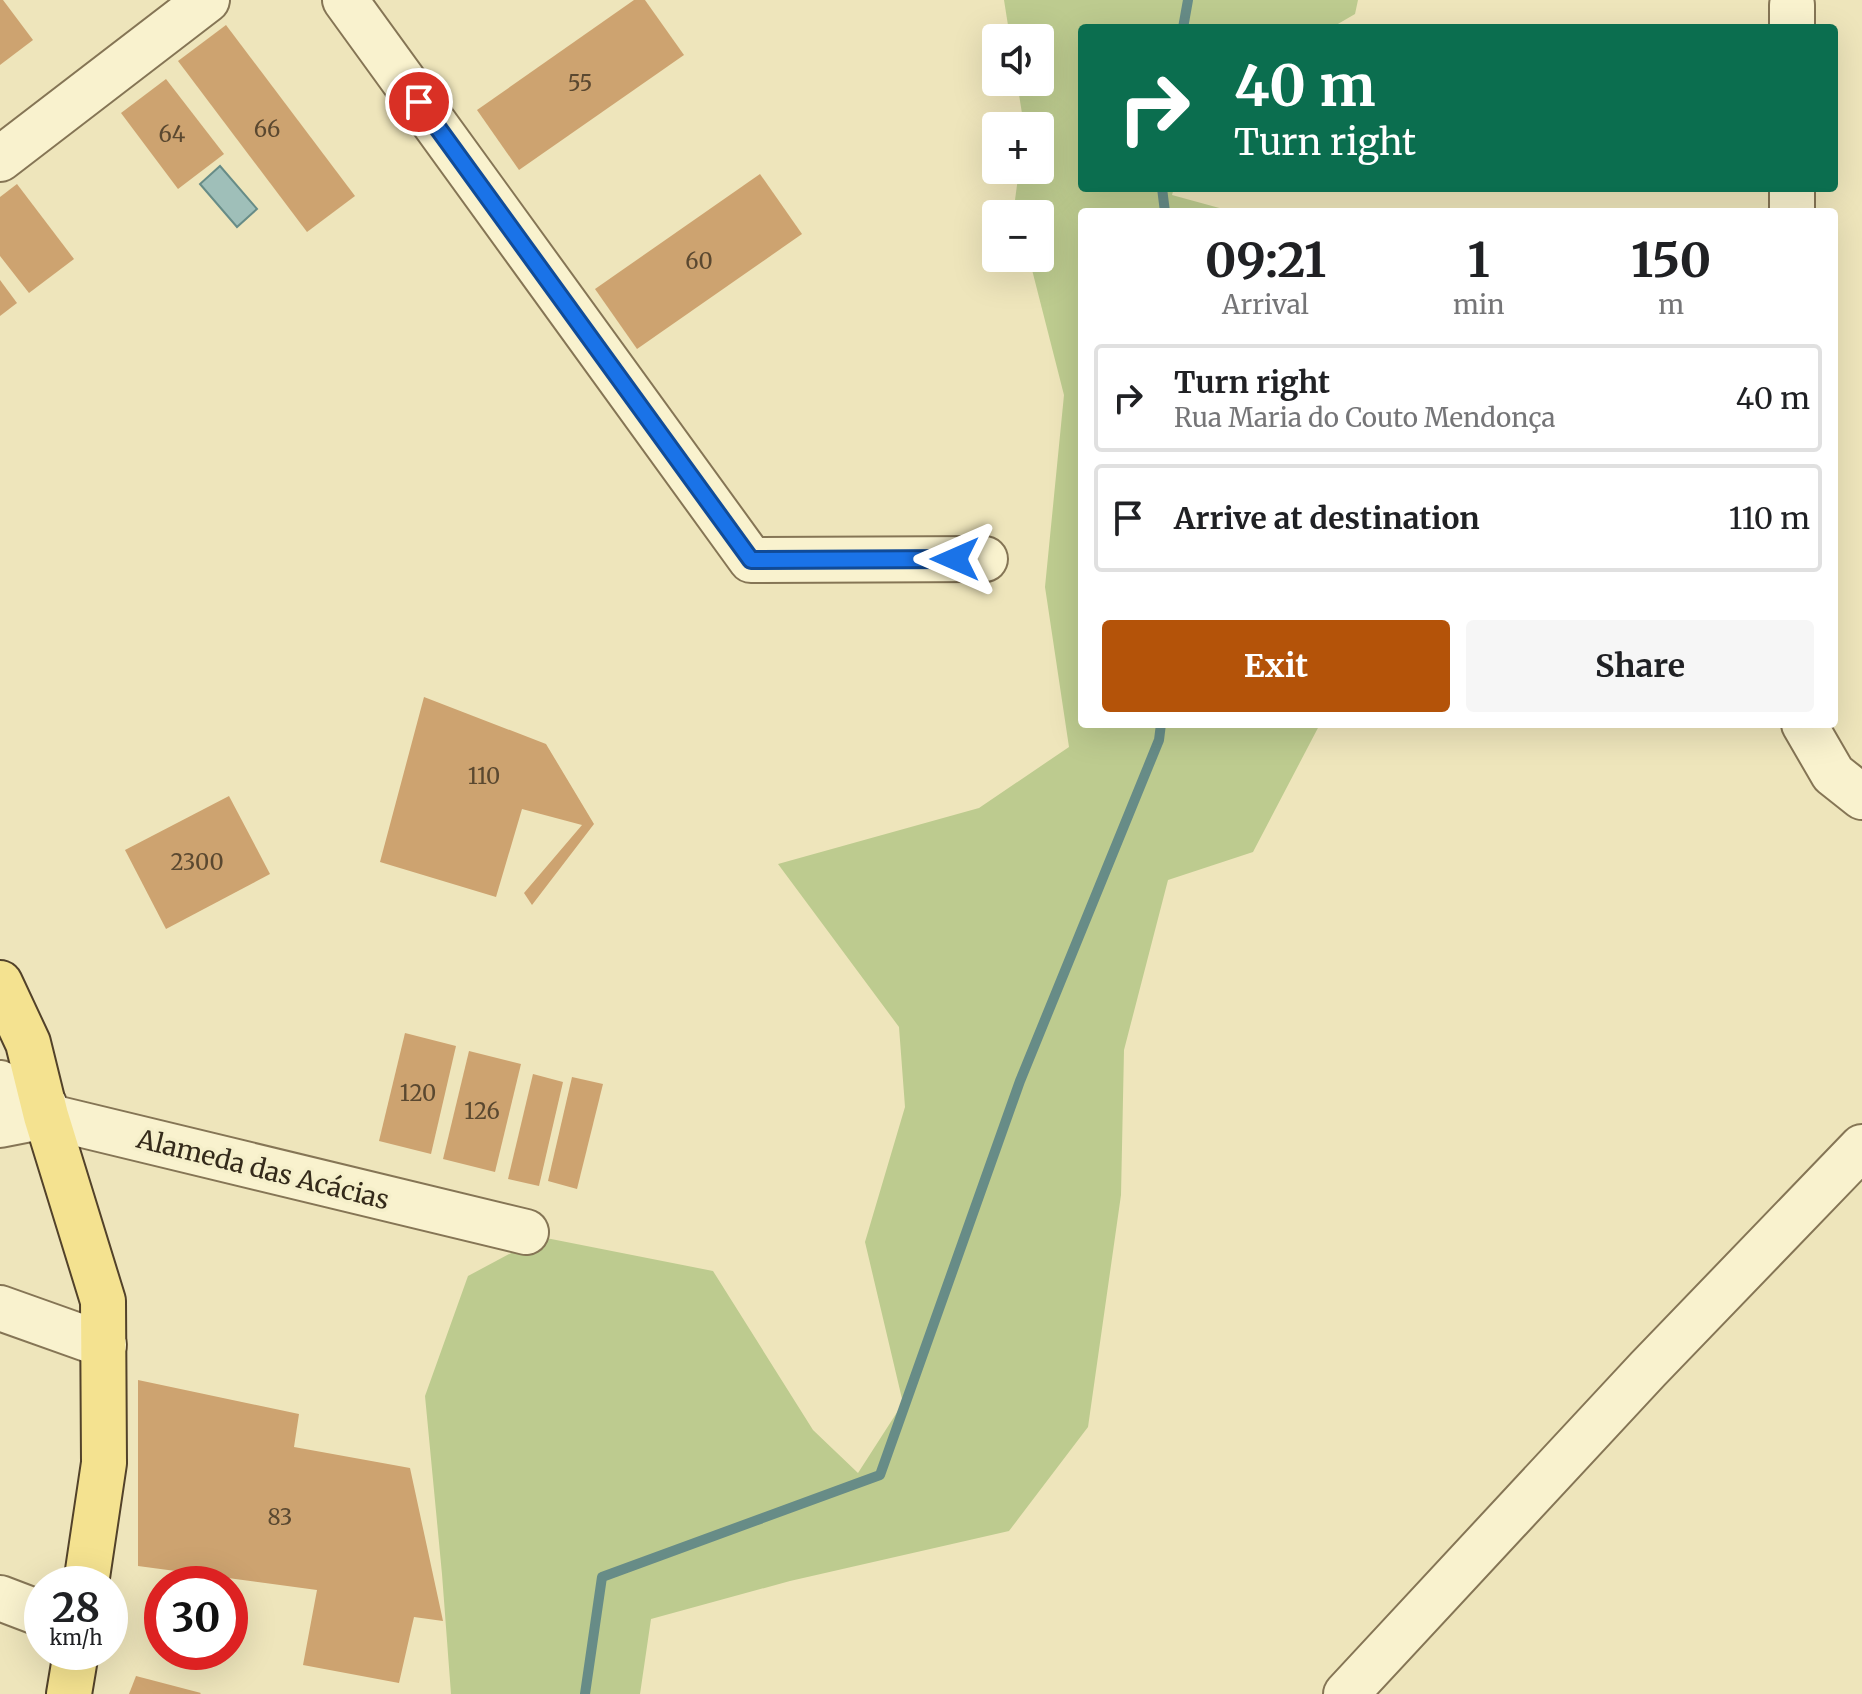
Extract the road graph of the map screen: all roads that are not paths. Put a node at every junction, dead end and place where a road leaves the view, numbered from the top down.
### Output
1 (207, 0) edge
2 (345, 0) edge
3 (0, 159) edge
4 (985, 559) dead end
5 (1806, 728) edge
6 (1862, 797) edge
7 (0, 983) edge
8 (0, 1083) edge
9 (46, 1111) junction
10 (0, 1125) edge
11 (1862, 1147) edge
12 (526, 1232) dead end
13 (0, 1308) edge
14 (104, 1345) junction
15 (89, 1566) edge
16 (0, 1598) edge
17 (24, 1607) edge
18 (73, 1670) edge
19 (69, 1694) edge
20 (1346, 1694) edge

1 - 3 street
2 - 4 street
5 - 6 street
7 - 9 main road
8 - 9 street
9 - 10 street, Alameda das Acácias
9 - 12 street, Alameda das Acácias
9 - 14 main road
11 - 20 street
13 - 14 street
14 - 15 main road
16 - 17 street
18 - 19 main road

